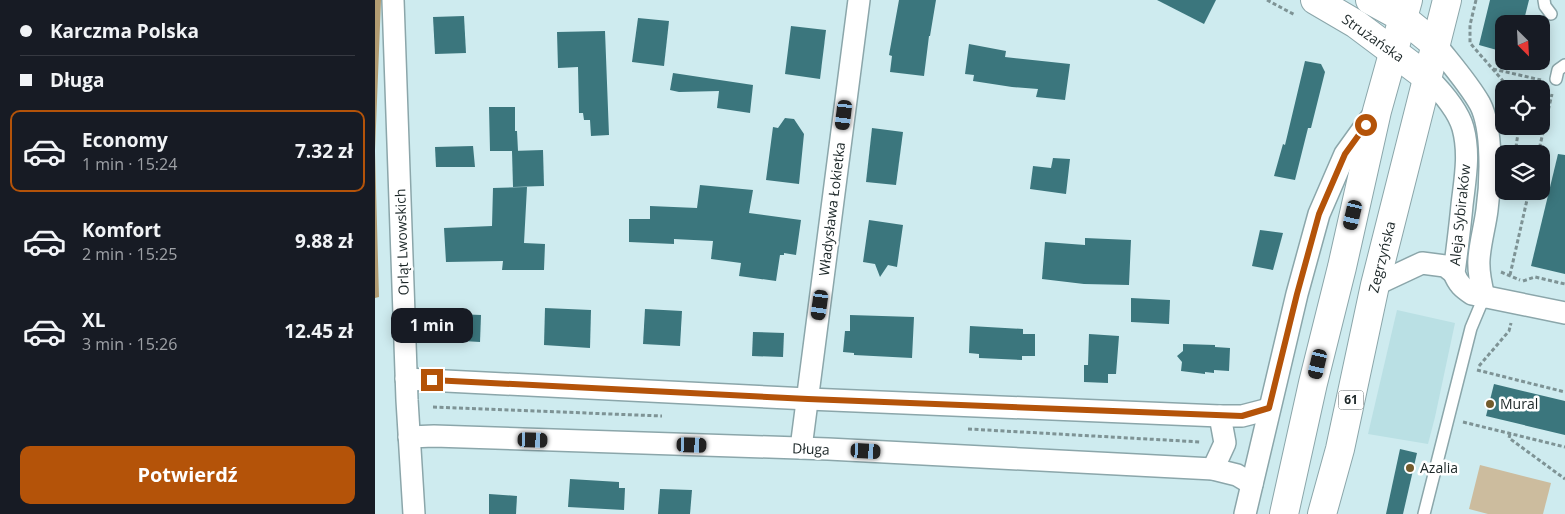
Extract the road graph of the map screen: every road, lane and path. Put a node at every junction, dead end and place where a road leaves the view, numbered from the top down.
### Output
1 (393, 0) edge
2 (859, 0) edge
3 (1315, 0) edge
4 (1370, 0) edge
5 (1447, 0) edge
6 (1476, 0) edge
7 (1544, 0) edge
8 (1406, 9) edge
9 (1551, 14) dead end
10 (1436, 45) junction
11 (1393, 52) junction
12 (1565, 65) edge
13 (1493, 68) junction
14 (1428, 78) junction
15 (1502, 80) edge
16 (1555, 81) junction
17 (1550, 103) edge
18 (1377, 111) junction
19 (1527, 200) edge
20 (1498, 264) dead end
21 (1454, 273) junction
22 (1510, 275) junction
23 (1523, 281) junction
24 (1375, 284) junction
25 (1565, 284) edge
26 (1484, 297) junction
27 (1517, 304) junction
28 (1565, 313) edge
29 (406, 379) junction
30 (1565, 392) edge
31 (808, 399) junction
32 (433, 407) dead end
33 (1269, 408) junction
34 (433, 416) dead end
35 (1220, 416) junction
36 (1448, 418) junction
37 (1464, 422) junction
38 (1462, 431) dead end
39 (1510, 434) junction
40 (409, 437) junction
41 (1565, 447) edge
42 (801, 448) junction
43 (1213, 468) junction
44 (1565, 479) edge
45 (1252, 484) junction
46 (414, 514) edge
47 (1245, 514) edge
48 (1285, 514) edge
49 (1323, 514) edge
50 (1423, 514) edge

1 - 29 street, Orląt Lwowskich
2 - 31 street, Władysława Łokietka
3 - 11 main road, Strużańska
4 - 8 main road
5 - 10 main road, Zegrzyńska / 61
6 - 13 path
7 - 9 lane
8 - 10 main road
8 - 11 main road
10 - 14 main road, Zegrzyńska / 61
10 - 26 street, Aleja Sybiraków
11 - 14 main road, Strużańska
11 - 18 main road
12 - 16 lane
13 - 15 path
13 - 16 path
14 - 21 street, Aleja Sybiraków
14 - 24 main road, Zegrzyńska / 61
16 - 17 path
18 - 33 street
18 - 48 main road
19 - 22 path
20 - 22 path
21 - 24 street, Aleja Sybiraków
21 - 26 street, Aleja Sybiraków
22 - 23 path
23 - 25 path
23 - 27 path
24 - 49 main road, Zegrzyńska / 61
26 - 27 street, Aleja Sybiraków
26 - 36 lane
27 - 28 street, Aleja Sybiraków
27 - 30 path
29 - 31 street
29 - 40 street, Orląt Lwowskich
31 - 35 street
31 - 42 street, Władysława Łokietka
32 - 34 path
33 - 35 street
33 - 45 street
35 - 43 street
36 - 37 path
36 - 50 lane
37 - 38 path
37 - 39 path
39 - 41 path
39 - 44 path
40 - 42 street, Długa
40 - 46 street, Orląt Lwowskich
42 - 43 street, Długa
43 - 45 street, Długa
45 - 47 street

